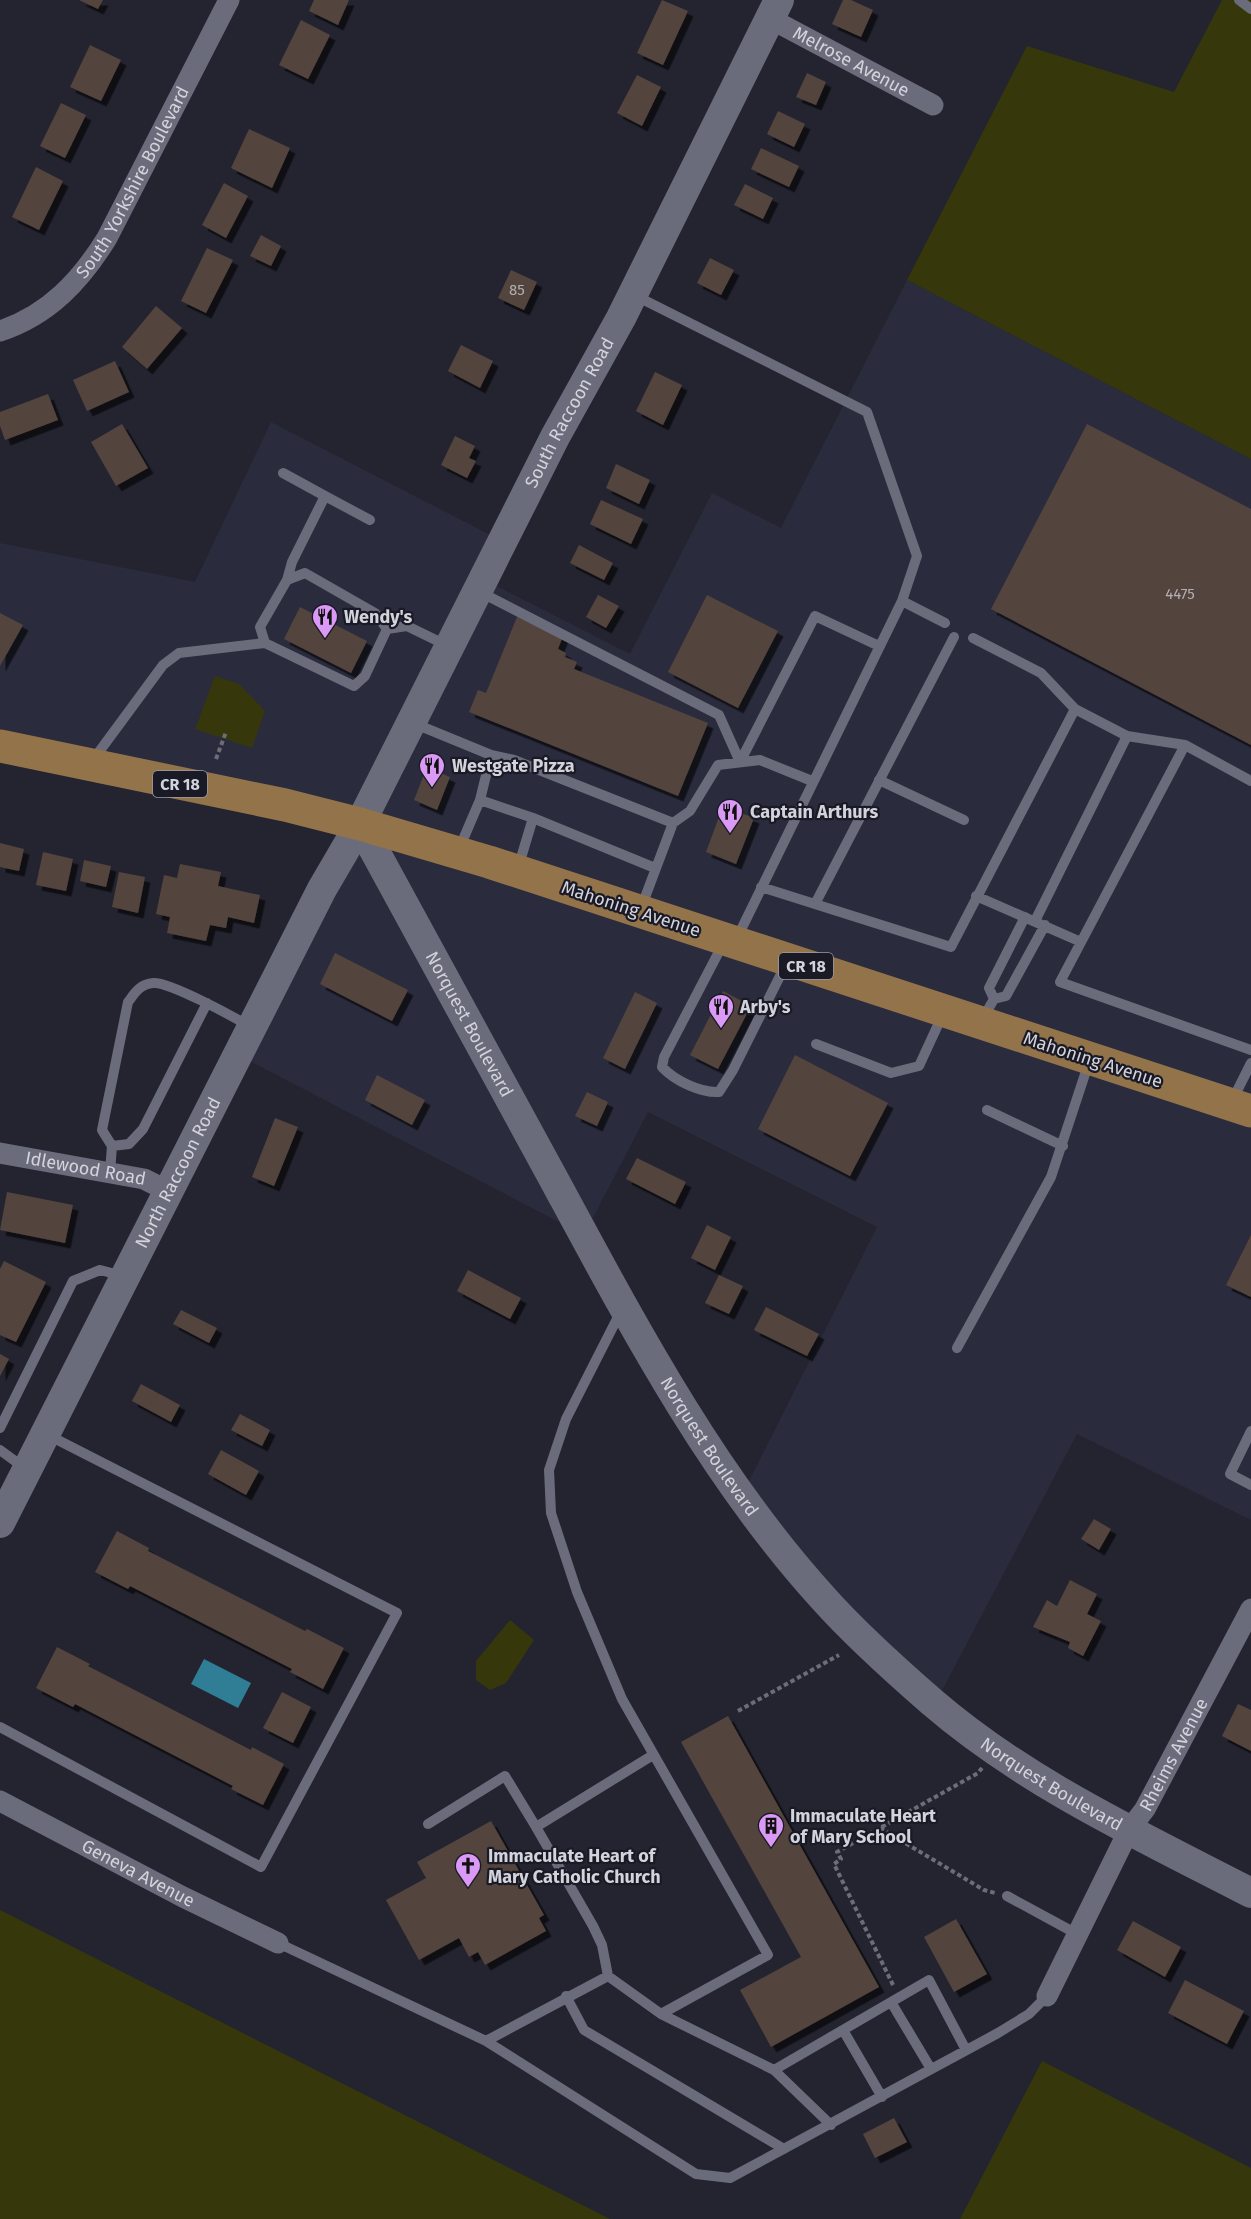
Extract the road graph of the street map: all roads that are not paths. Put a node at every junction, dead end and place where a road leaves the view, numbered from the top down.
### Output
1 (229, 0) edge
2 (1239, 0) edge
3 (774, 9) edge
4 (1251, 9) edge
5 (933, 105) dead end
6 (633, 294) junction
7 (0, 332) edge
8 (283, 473) dead end
9 (325, 496) junction
10 (370, 520) dead end
11 (287, 580) junction
12 (477, 590) junction
13 (903, 601) junction
14 (945, 622) dead end
15 (387, 629) junction
16 (954, 637) dead end
17 (973, 638) dead end
18 (265, 643) junction
19 (448, 646) junction
20 (879, 646) junction
21 (1075, 709) junction
22 (409, 721) junction
23 (1127, 736) junction
24 (1185, 745) junction
25 (0, 746) edge
26 (491, 755) junction
27 (740, 762) junction
28 (89, 765) junction
29 (879, 780) junction
30 (812, 781) junction
31 (1251, 781) edge
32 (480, 800) junction
33 (533, 818) junction
34 (964, 820) dead end
35 (673, 823) junction
36 (360, 824) junction
37 (458, 853) junction
38 (655, 868) junction
39 (518, 872) junction
40 (761, 887) junction
41 (976, 896) junction
42 (815, 903) junction
43 (640, 912) junction
44 (1035, 921) junction
45 (730, 941) junction
46 (1081, 942) junction
47 (788, 960) junction
48 (207, 1003) junction
49 (945, 1011) junction
50 (987, 1011) junction
51 (252, 1028) junction
52 (816, 1044) dead end
53 (1251, 1050) edge
54 (1090, 1059) junction
55 (1251, 1063) edge
56 (1240, 1108) edge
57 (987, 1110) dead end
58 (112, 1146) junction
59 (1063, 1146) junction
60 (0, 1153) edge
61 (110, 1172) junction
62 (170, 1191) junction
63 (126, 1277) junction
64 (624, 1306) junction
65 (957, 1348) dead end
66 (0, 1428) edge
67 (1251, 1431) edge
68 (46, 1433) junction
69 (0, 1450) edge
70 (28, 1470) junction
71 (1251, 1485) edge
72 (0, 1523) edge
73 (1251, 1610) edge
74 (0, 1726) edge
75 (653, 1755) junction
76 (0, 1801) edge
77 (428, 1824) dead end
78 (536, 1827) junction
79 (1129, 1830) junction
80 (1251, 1893) edge
81 (1007, 1896) road end
82 (1077, 1934) junction
83 (278, 1943) joint
84 (608, 1976) junction
85 (1047, 1995) joint
86 (566, 1996) junction
87 (895, 2000) junction
88 (661, 2014) junction
89 (843, 2030) junction
90 (486, 2041) junction
91 (966, 2050) junction
92 (774, 2070) junction
93 (931, 2070) junction
94 (882, 2097) junction
95 (831, 2125) junction
96 (784, 2149) junction

1 - 7 street, South Yorkshire Boulevard
2 - 4 lane
3 - 5 street, Melrose Avenue
3 - 6 street, South Raccoon Road
6 - 12 street, South Raccoon Road
6 - 13 lane
8 - 9 lane
9 - 10 lane
9 - 11 lane
11 - 15 lane
11 - 18 lane
12 - 19 street, South Raccoon Road
12 - 27 lane
13 - 14 lane
13 - 20 lane
15 - 18 lane
15 - 19 lane
16 - 29 lane
17 - 21 lane
18 - 28 lane
19 - 22 street, South Raccoon Road
20 - 27 lane
20 - 30 lane
21 - 23 lane
21 - 41 lane
22 - 26 lane
22 - 36 street, South Raccoon Road
23 - 24 lane
23 - 44 lane
24 - 31 lane
24 - 46 lane
25 - 28 main road, Mahoning Avenue / CR 18
26 - 32 lane
26 - 35 lane
27 - 30 lane
27 - 35 lane
28 - 36 main road, Mahoning Avenue / CR 18
29 - 34 lane
29 - 42 lane
30 - 40 lane
32 - 33 lane
32 - 37 lane
33 - 38 lane
33 - 39 lane
35 - 38 lane
36 - 37 main road, Mahoning Avenue / CR 18
36 - 51 street, North Raccoon Road
36 - 64 street, Norquest Boulevard
37 - 39 main road, Mahoning Avenue / CR 18
38 - 43 lane
39 - 43 main road, Mahoning Avenue / CR 18
40 - 42 lane
40 - 45 lane
41 - 42 lane
41 - 44 lane
43 - 45 main road, Mahoning Avenue / CR 18
44 - 46 lane
44 - 50 lane
44 - 50 lane
45 - 47 main road, Mahoning Avenue / CR 18
45 - 47 lane
46 - 53 lane
47 - 49 main road, Mahoning Avenue / CR 18
48 - 51 lane
48 - 58 lane
48 - 58 lane
49 - 50 main road, Mahoning Avenue / CR 18
49 - 52 lane
50 - 54 main road, Mahoning Avenue / CR 18
51 - 62 street, North Raccoon Road
54 - 56 main road, Mahoning Avenue / CR 18
54 - 59 lane
55 - 56 lane
57 - 59 lane
58 - 61 lane
59 - 65 lane
60 - 61 street, Idlewood Road
61 - 62 street, Idlewood Road
62 - 63 street, North Raccoon Road
63 - 66 lane
63 - 68 street, North Raccoon Road
64 - 75 lane
64 - 79 street, Norquest Boulevard
67 - 71 lane
68 - 70 street, North Raccoon Road
68 - 74 lane
69 - 70 lane
70 - 72 street, North Raccoon Road
73 - 79 street, Rheims Avenue
75 - 78 lane
75 - 88 lane
76 - 83 street, Geneva Avenue
77 - 78 lane
78 - 84 lane
79 - 80 street, Norquest Boulevard
79 - 82 street, Rheims Avenue
81 - 82 lane
82 - 85 street, Rheims Avenue
83 - 90 lane
84 - 86 lane
84 - 88 lane
85 - 91 lane
86 - 90 lane
86 - 96 lane
87 - 89 lane
87 - 91 lane
87 - 93 lane
88 - 92 lane
89 - 92 lane
89 - 94 lane
90 - 96 lane
91 - 93 lane
92 - 95 lane
93 - 94 lane
94 - 95 lane
95 - 96 lane

